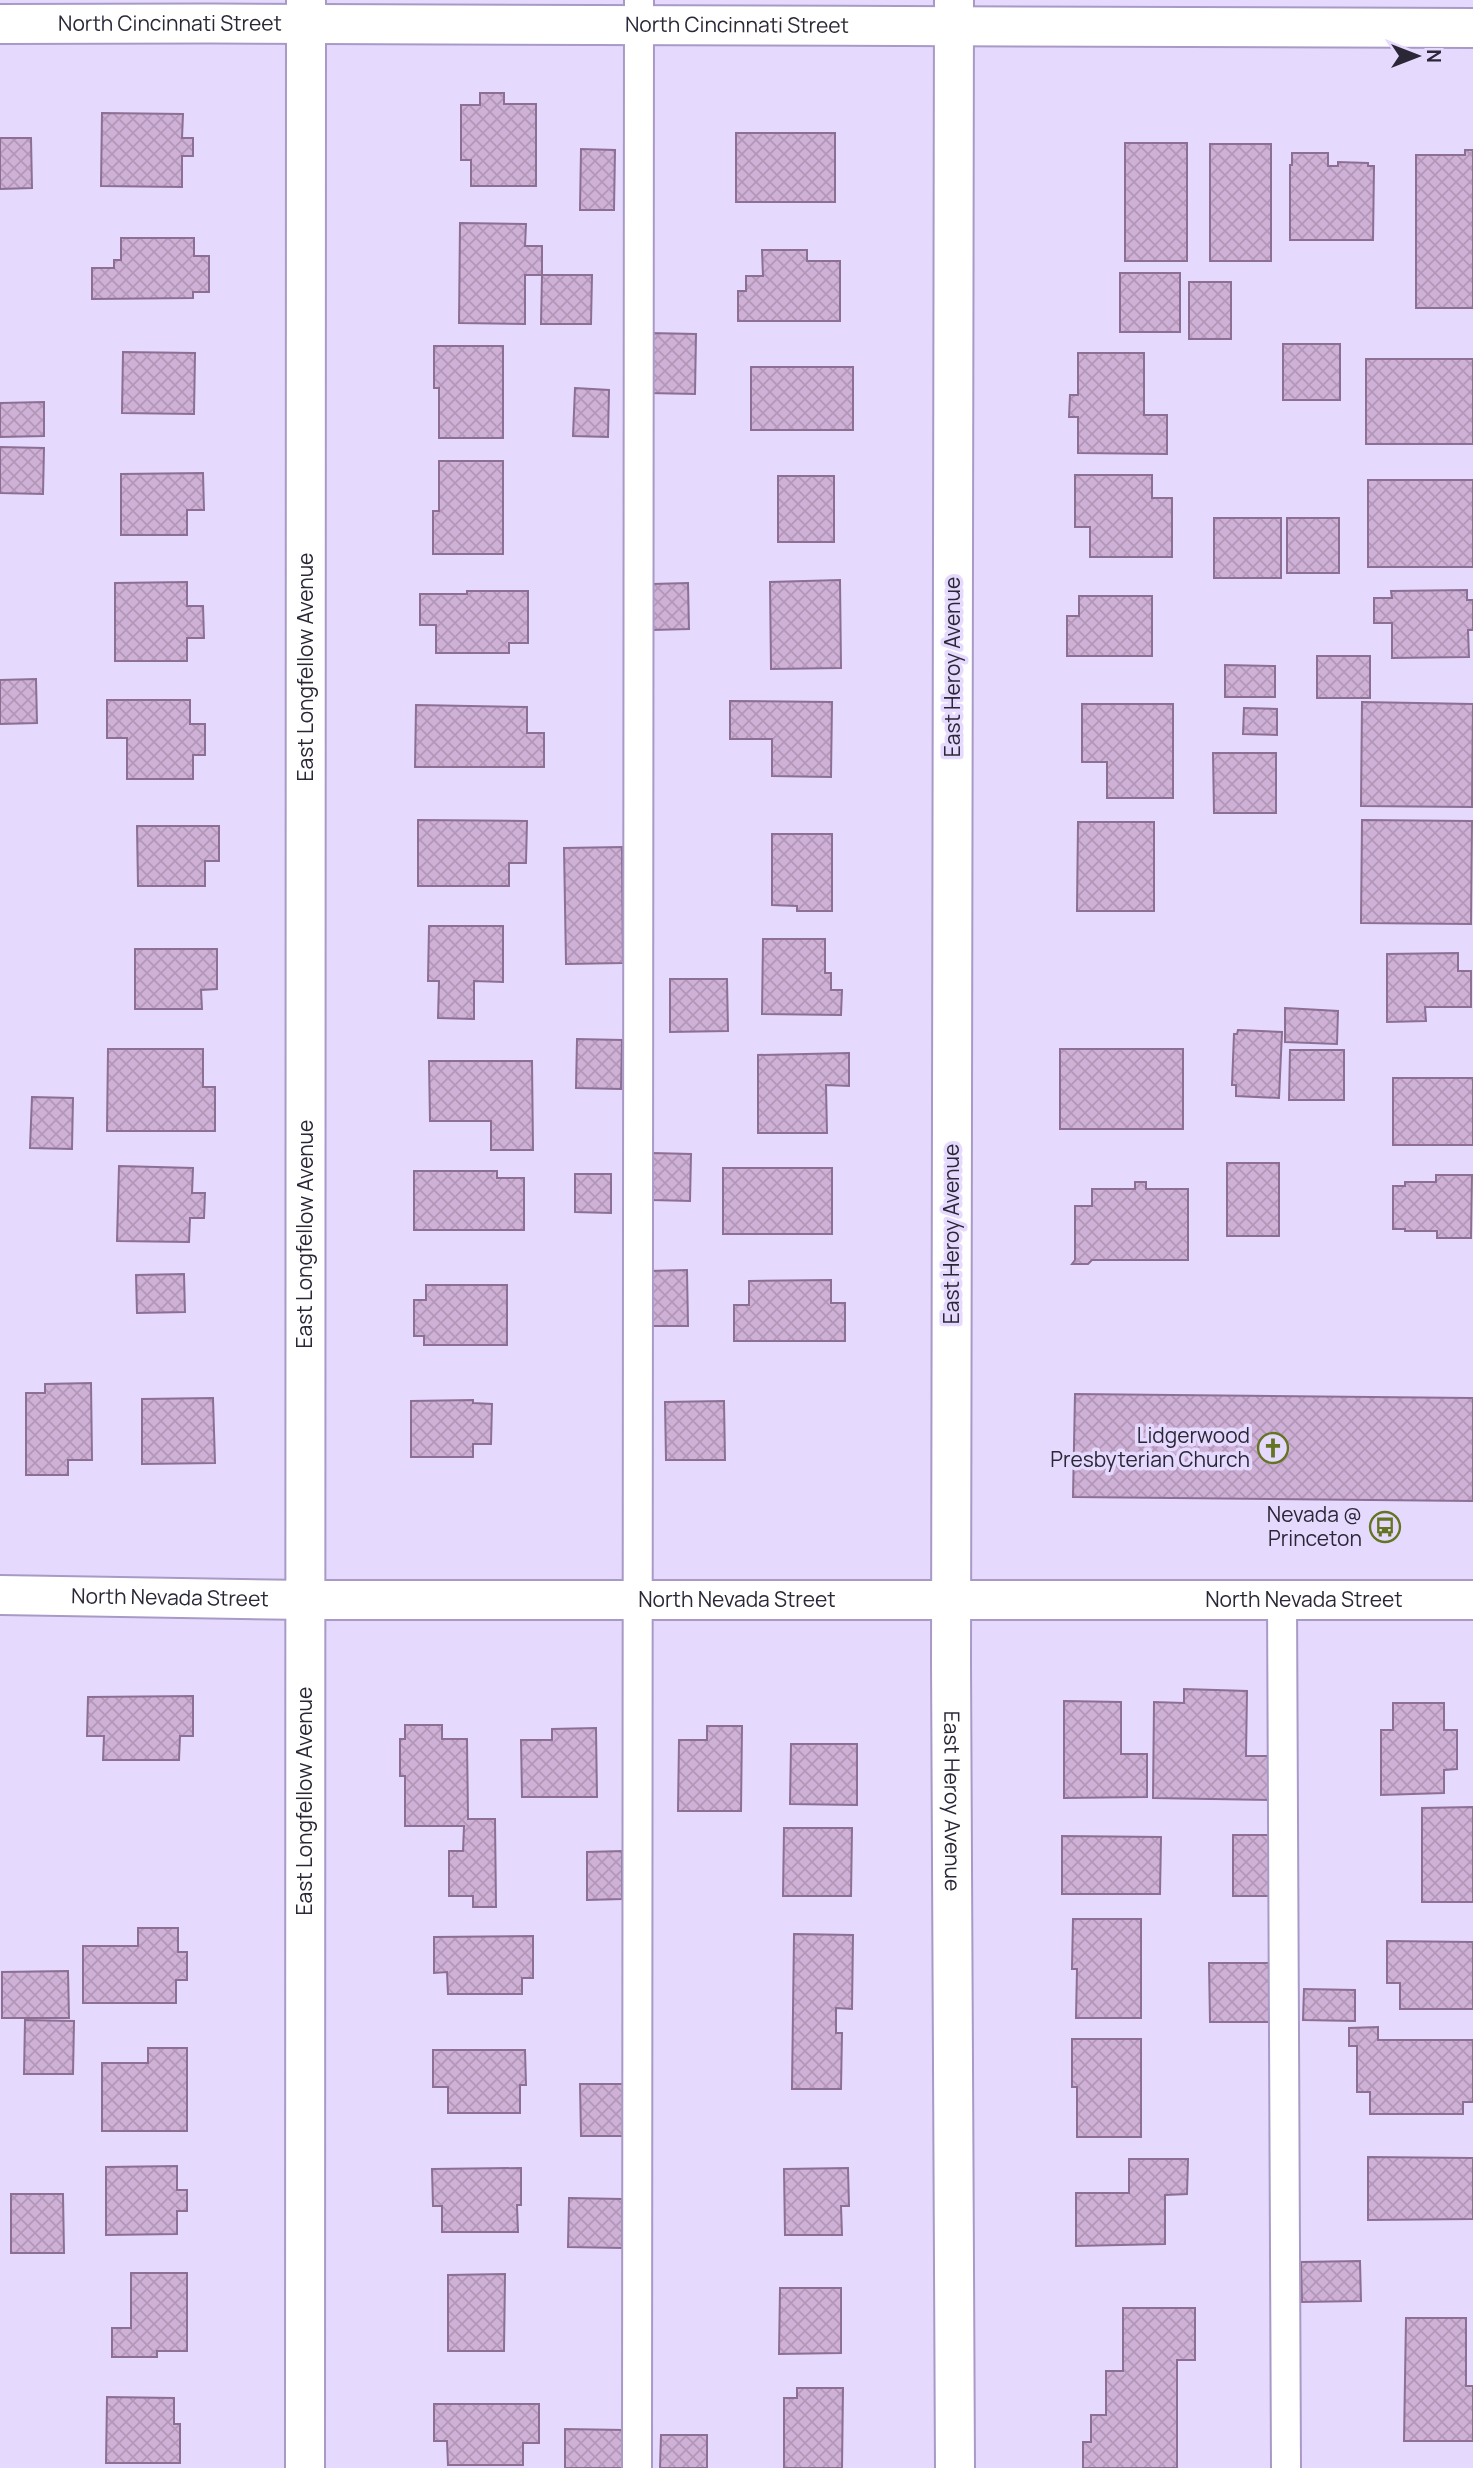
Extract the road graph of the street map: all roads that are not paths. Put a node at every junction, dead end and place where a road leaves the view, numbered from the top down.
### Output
1 (306, 12) edge
2 (639, 13) edge
3 (954, 14) edge
4 (0, 24) edge
5 (1473, 28) edge
6 (0, 1595) edge
7 (307, 1600) junction
8 (636, 1600) junction
9 (950, 1600) junction
10 (1282, 1600) junction
11 (1473, 1600) edge
12 (306, 2468) edge
13 (637, 2468) edge
14 (955, 2468) edge
15 (1286, 2468) edge

1 - 2 street, North Cincinnati Street
1 - 4 street, North Cincinnati Street
1 - 7 street, East Longfellow Avenue
2 - 3 street, North Cincinnati Street
2 - 8 lane
3 - 5 street, North Cincinnati Street
3 - 9 street, East Heroy Avenue
6 - 7 street, North Nevada Street
7 - 8 street, North Nevada Street
7 - 12 street, East Longfellow Avenue
8 - 9 street, North Nevada Street
8 - 13 lane
9 - 10 street, North Nevada Street
9 - 14 street, East Heroy Avenue
10 - 11 street, North Nevada Street
10 - 15 lane

